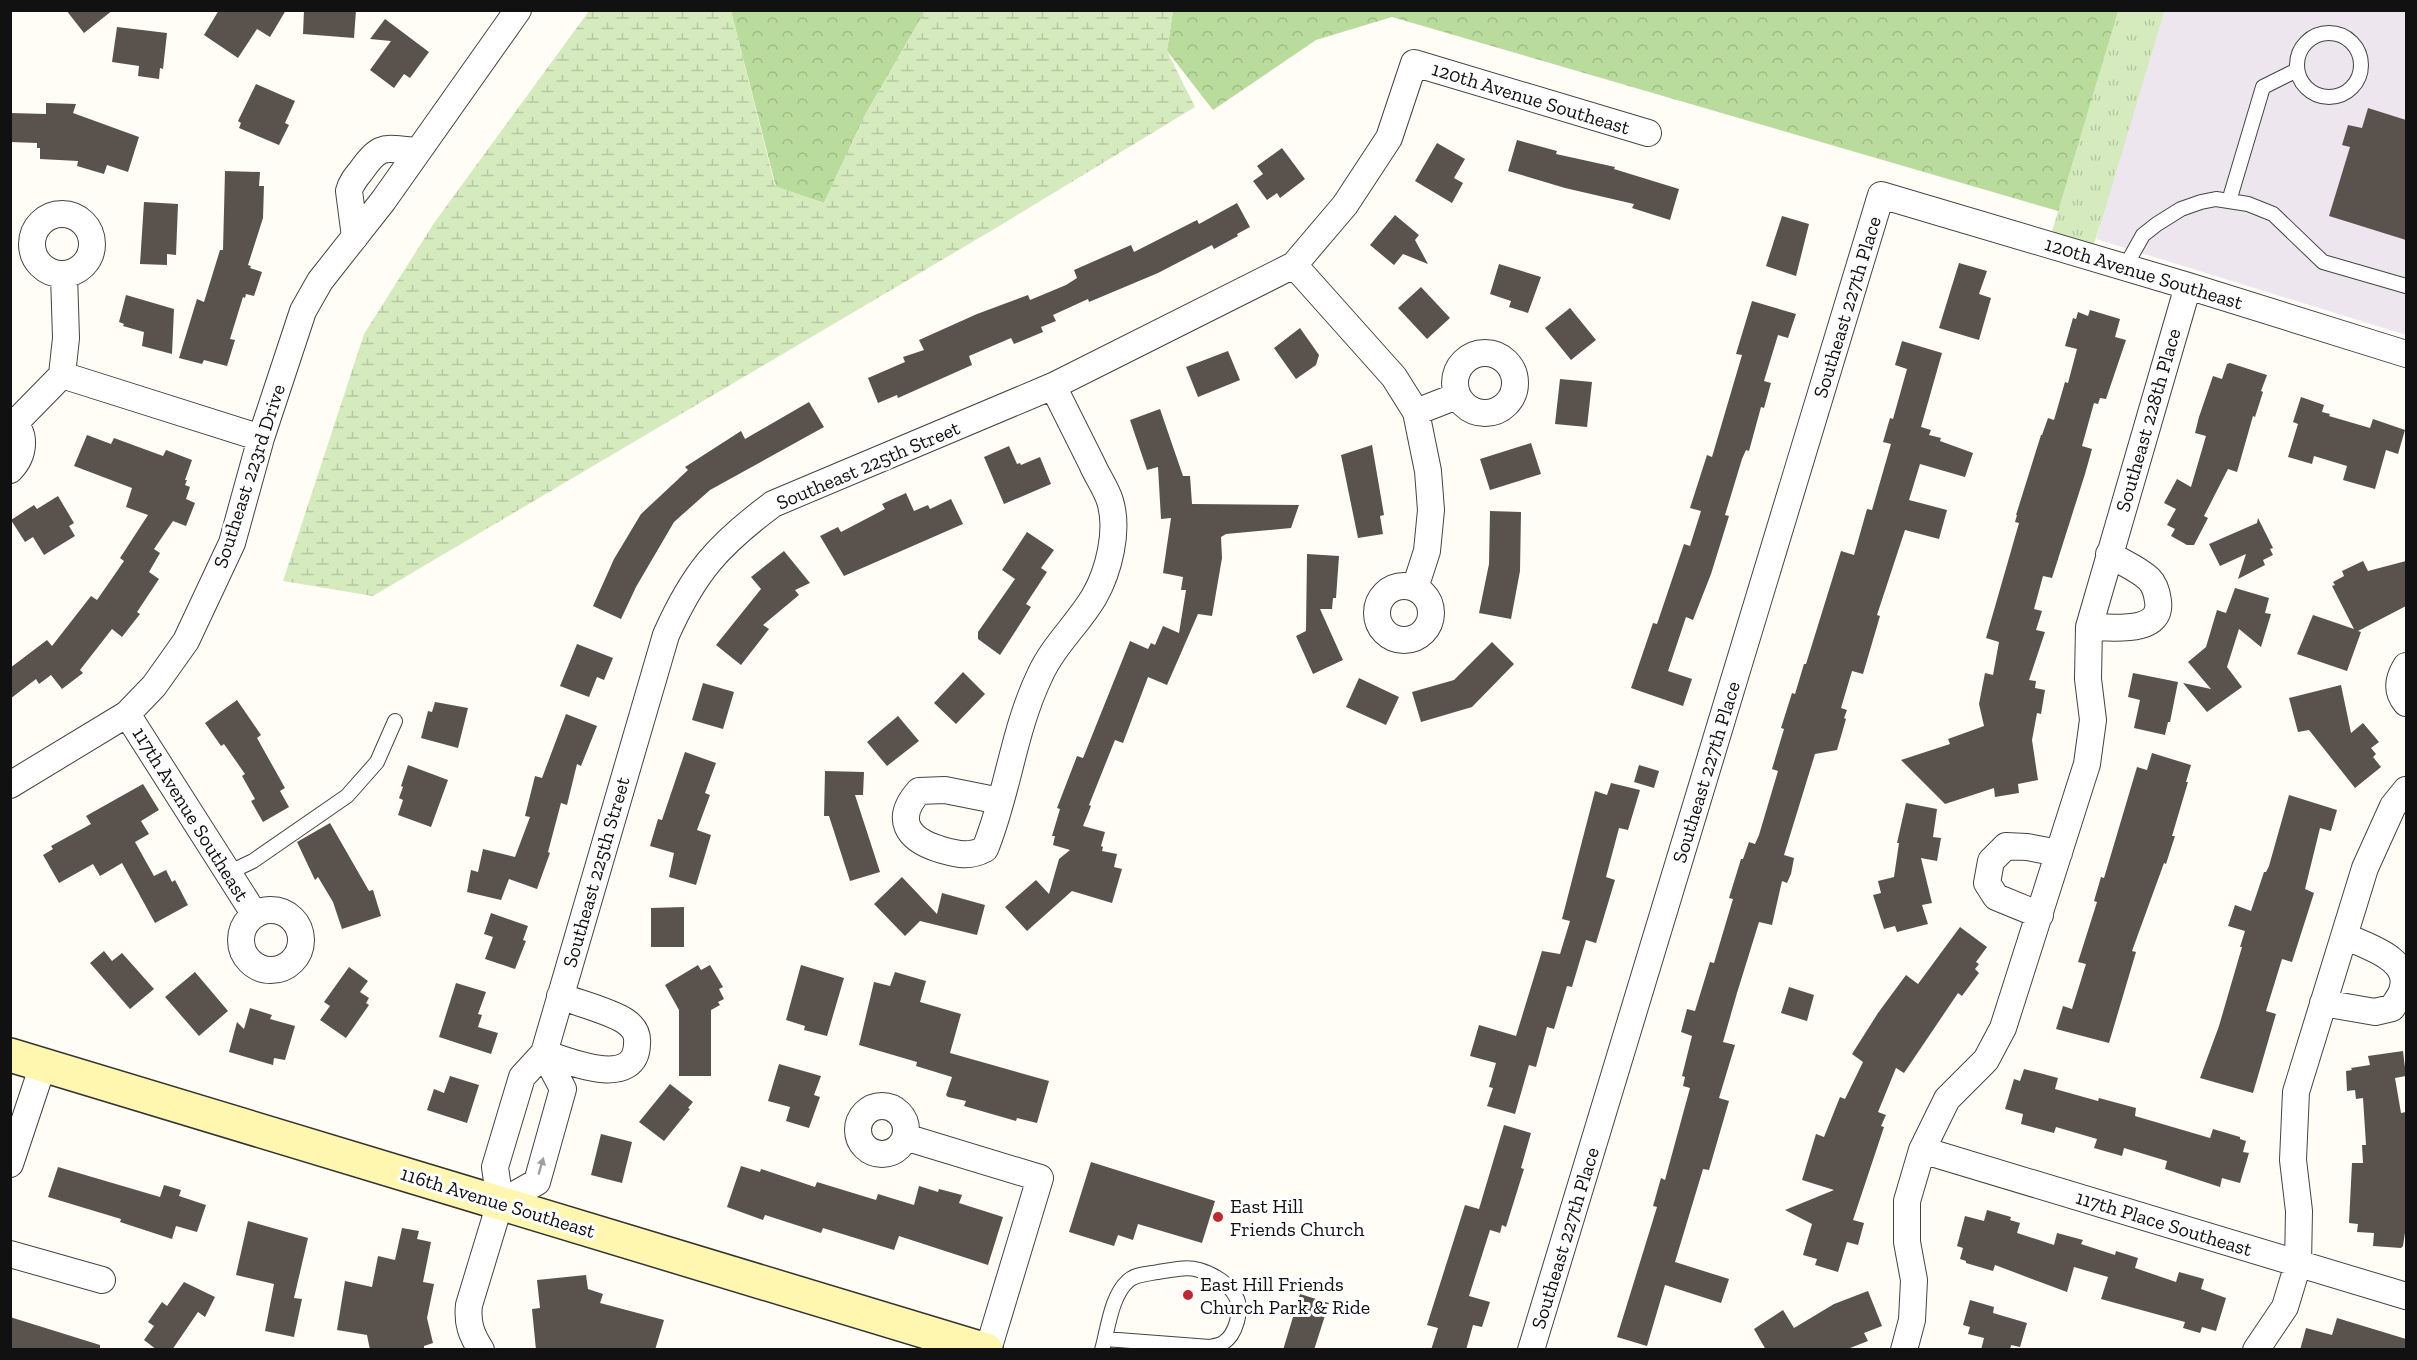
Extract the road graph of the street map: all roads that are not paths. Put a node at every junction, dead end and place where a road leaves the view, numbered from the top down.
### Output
1 (518, 10) edge
2 (2297, 70) junction
3 (1648, 133) dead end
4 (418, 151) junction
5 (1881, 195) joint
6 (2229, 201) junction
7 (355, 237) junction
8 (1294, 265) junction
9 (2125, 267) junction
10 (64, 274) dead end
11 (2188, 286) junction
12 (2406, 286) edge
13 (2406, 354) edge
14 (62, 375) junction
15 (1053, 386) junction
16 (1457, 396) dead end
17 (1416, 412) junction
18 (13, 421) edge
19 (261, 438) junction
20 (10, 470) edge
21 (2109, 554) junction
22 (1415, 588) dead end
23 (2089, 627) junction
24 (2406, 666) edge
25 (2406, 703) edge
26 (127, 714) junction
27 (396, 721) dead end
28 (10, 785) edge
29 (2406, 790) edge
30 (1000, 801) dead end
31 (2059, 853) junction
32 (228, 873) junction
33 (255, 915) dead end
34 (2040, 915) junction
35 (2344, 936) junction
36 (560, 996) junction
37 (2324, 1003) junction
38 (544, 1053) junction
39 (10, 1054) edge
40 (43, 1065) junction
41 (905, 1137) dead end
42 (1922, 1150) junction
43 (10, 1164) edge
44 (500, 1203) junction
45 (10, 1254) edge
46 (2298, 1264) junction
47 (102, 1280) dead end
48 (2406, 1296) edge
49 (1103, 1344) edge
50 (481, 1350) edge
51 (987, 1350) edge
52 (1532, 1350) edge
53 (1904, 1350) edge
54 (2256, 1350) edge

1 - 4 street, Southeast 223rd Drive
2 - 2 lane
2 - 6 lane
3 - 8 street, 120th Avenue Southeast
4 - 7 street, Southeast 223rd Drive
4 - 7 street
5 - 9 street, 120th Avenue Southeast
5 - 52 street, Southeast 227th Place
6 - 9 lane
6 - 12 lane
7 - 19 street, Southeast 223rd Drive
8 - 15 street, Southeast 225th Street
8 - 17 street
9 - 11 street, 120th Avenue Southeast
10 - 14 street
11 - 13 street, 120th Avenue Southeast
11 - 21 street, Southeast 228th Place
14 - 18 street
14 - 19 street
15 - 30 street
15 - 36 street, Southeast 225th Street
16 - 17 street
17 - 22 street
18 - 20 street
19 - 26 street, Southeast 223rd Drive
21 - 23 street, Southeast 228th Place
21 - 23 street
23 - 31 street, Southeast 228th Place
24 - 25 street
26 - 28 street, Southeast 223rd Drive
26 - 32 street, 117th Avenue Southeast
27 - 32 lane
29 - 35 street
31 - 34 street, Southeast 228th Place
31 - 34 street
32 - 33 street, 117th Avenue Southeast
34 - 42 street, Southeast 228th Place
35 - 37 street
35 - 37 street
36 - 38 street, Southeast 225th Street
36 - 38 street
37 - 46 street
38 - 44 street, Southeast 225th Street
44 -> 38 street
39 - 40 main road, 116th Avenue Southeast
40 - 43 street
40 - 44 main road, 116th Avenue Southeast
41 - 51 street
42 - 46 street, 117th Place Southeast
42 - 53 street, Southeast 228th Place
44 - 50 street, Southeast 225th Street
44 - 51 main road, 116th Avenue Southeast
45 - 47 street
46 - 48 street, 117th Place Southeast
46 - 54 street
49 - 49 lane

